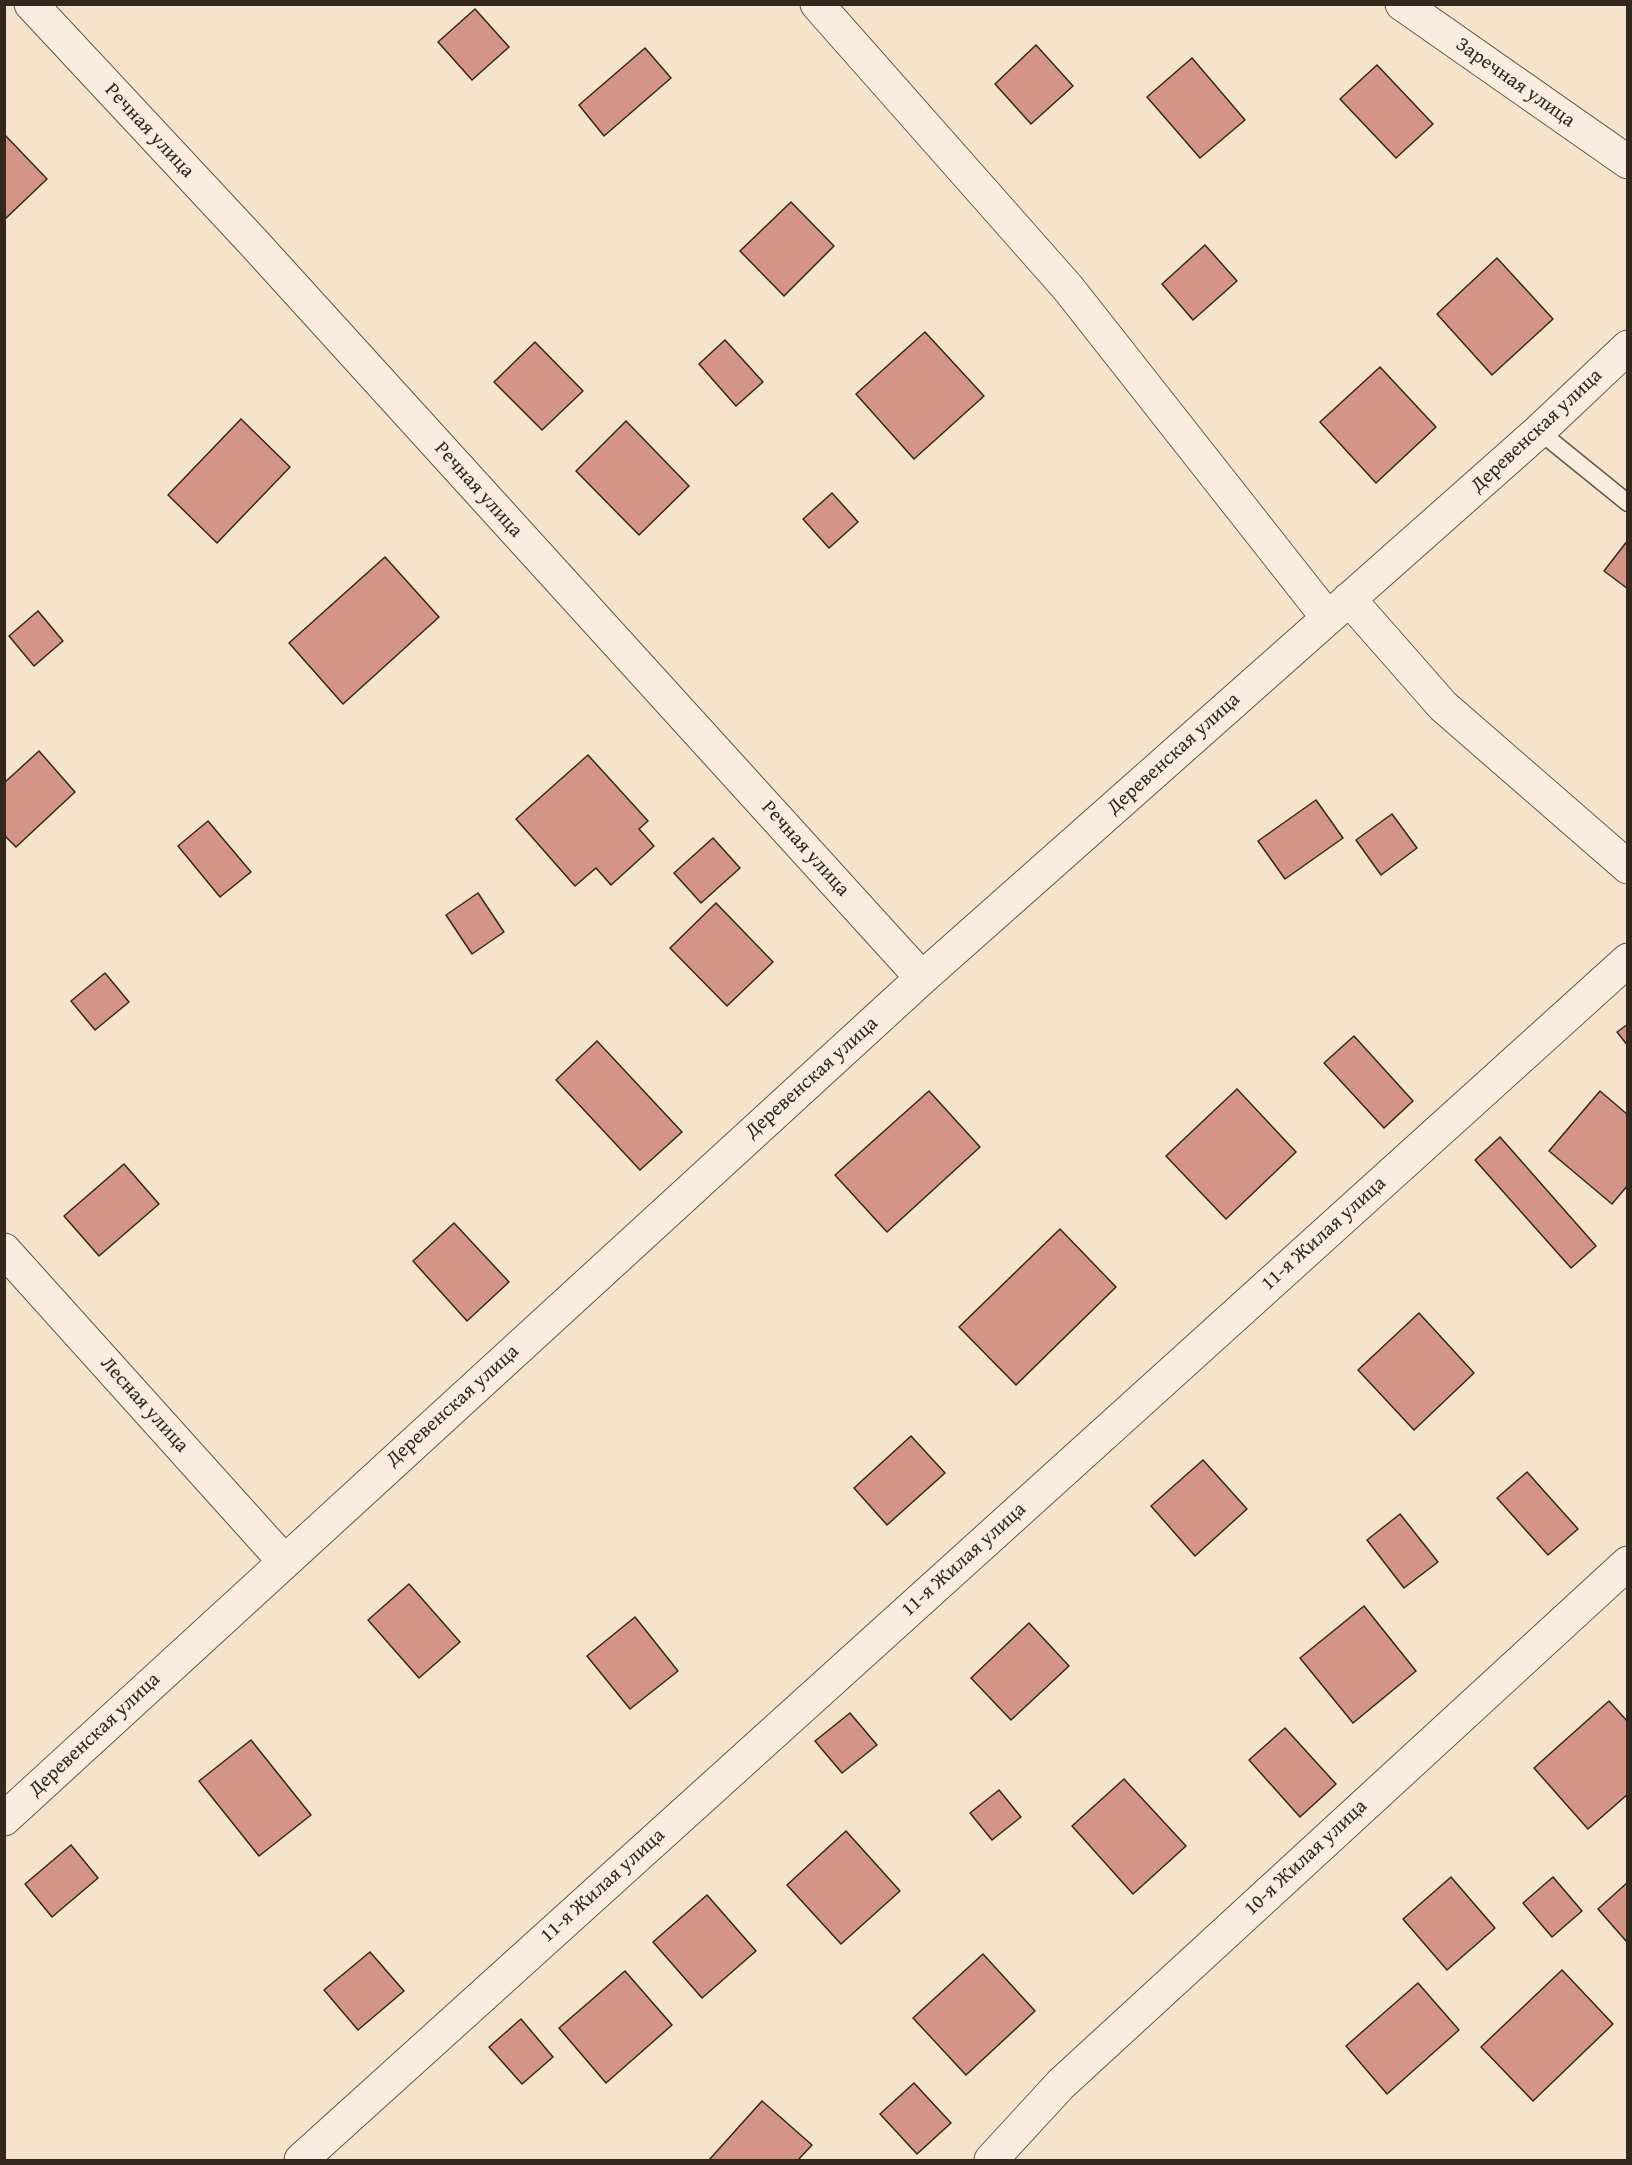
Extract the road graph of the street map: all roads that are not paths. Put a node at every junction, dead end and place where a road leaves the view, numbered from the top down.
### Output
1 (31, 4) edge
2 (1402, 4) edge
3 (831, 8) edge
4 (1628, 162) edge
5 (1628, 347) edge
6 (1539, 431) junction
7 (1628, 503) edge
8 (1339, 609) junction
9 (1628, 867) edge
10 (1628, 960) edge
11 (922, 978) junction
12 (4, 1250) edge
13 (284, 1560) junction
14 (1628, 1563) edge
15 (4, 1819) edge
16 (301, 2160) edge
17 (991, 2160) edge

1 - 11 street, Речная улица
2 - 4 street, Заречная улица
3 - 8 street
5 - 6 street, Деревенская улица
6 - 7 lane
6 - 8 street, Деревенская улица
8 - 9 street
8 - 11 street, Деревенская улица
10 - 16 street, 11-я Жилая улица
11 - 13 street, Деревенская улица
12 - 13 street, Лесная улица
13 - 15 street, Деревенская улица
14 - 17 street, 10-я Жилая улица

